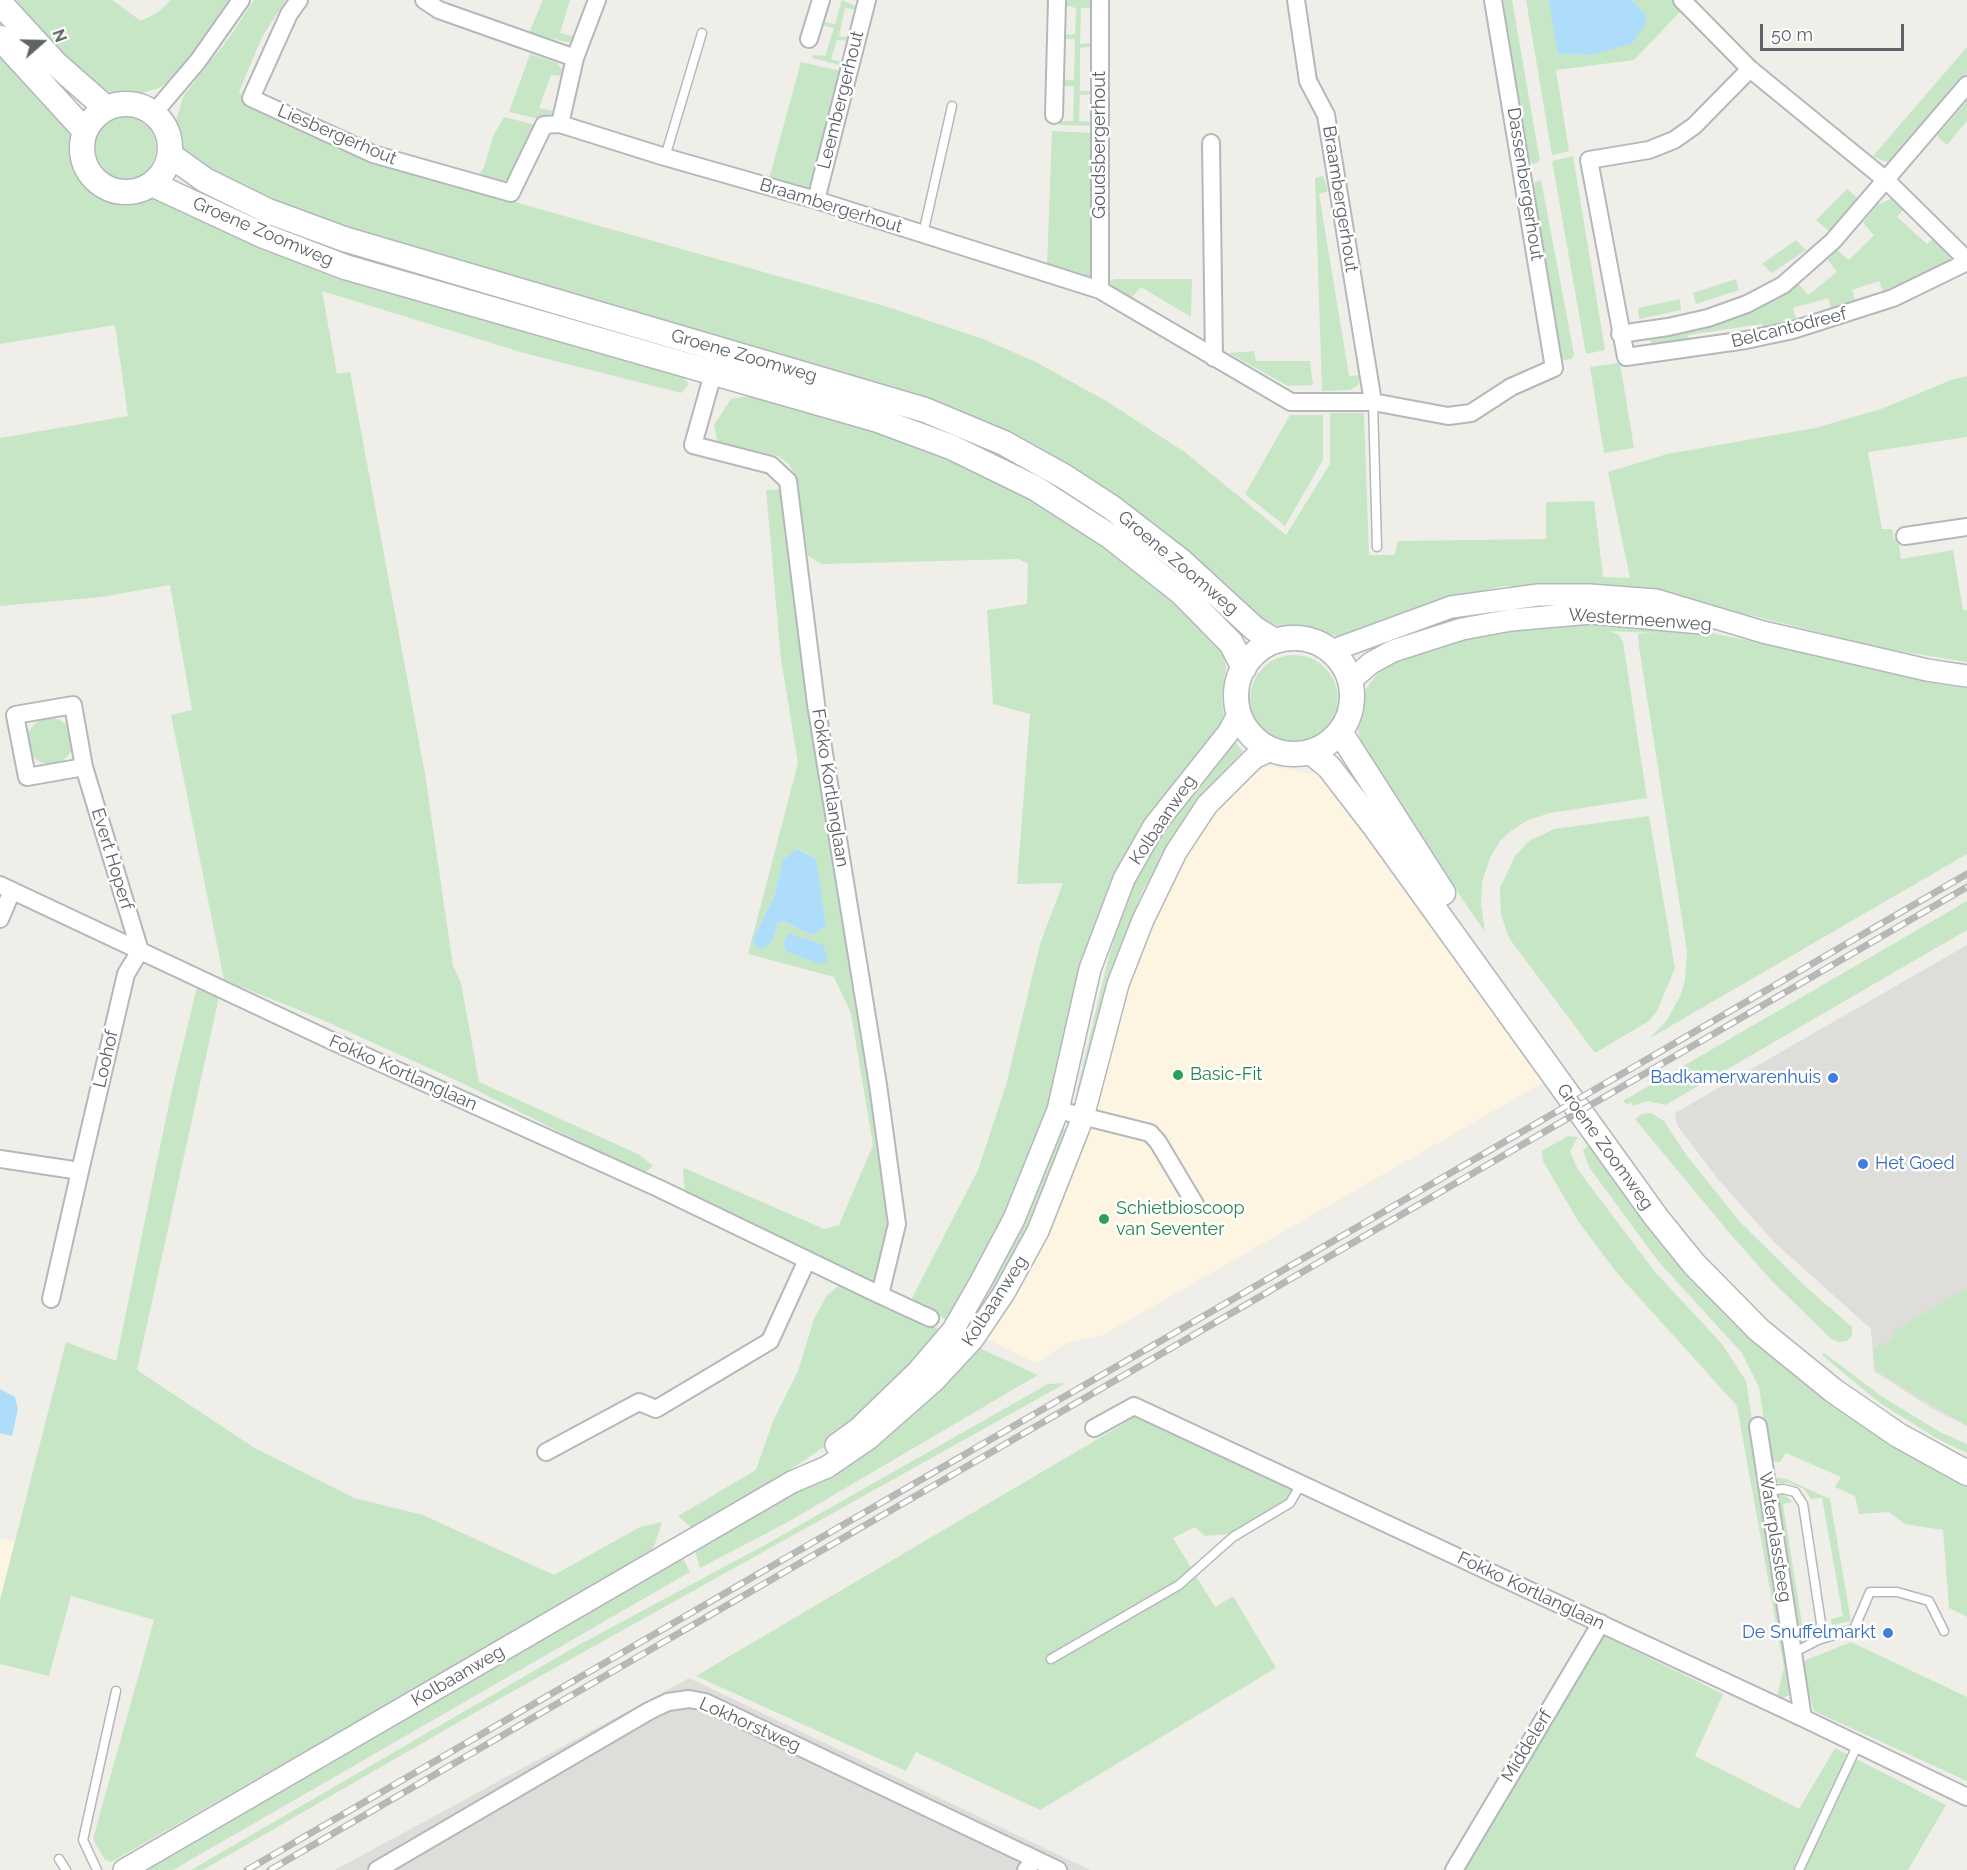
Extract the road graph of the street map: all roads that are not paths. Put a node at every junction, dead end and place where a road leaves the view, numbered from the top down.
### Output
1 (241, 0) edge
2 (299, 0) edge
3 (424, 0) edge
4 (597, 0) edge
5 (821, 0) edge
6 (867, 0) edge
7 (1057, 0) edge
8 (1100, 0) edge
9 (1296, 0) edge
10 (1493, 0) edge
11 (1682, 0) edge
12 (0, 3) edge
13 (702, 33) dead end
14 (0, 38) edge
15 (809, 39) dead end
16 (575, 58) junction
17 (1750, 69) junction
18 (1967, 85) edge
19 (952, 106) dead end
20 (106, 108) junction
21 (153, 114) junction
22 (1054, 115) dead end
23 (560, 124) junction
24 (85, 131) junction
25 (1211, 143) dead end
26 (170, 155) junction
27 (665, 157) junction
28 (1887, 181) junction
29 (152, 183) junction
30 (816, 200) junction
31 (924, 234) junction
32 (1967, 261) edge
33 (1100, 290) junction
34 (1620, 334) junction
35 (720, 348) junction
36 (1214, 358) junction
37 (1554, 368) joint
38 (713, 373) junction
39 (1373, 402) junction
40 (1967, 527) edge
41 (1905, 536) dead end
42 (1377, 547) dead end
43 (1763, 632) junction
44 (1275, 641) junction
45 (1331, 651) junction
46 (1244, 668) junction
47 (1967, 676) edge
48 (1350, 681) junction
49 (1239, 713) junction
50 (1340, 732) junction
51 (1271, 750) junction
52 (1311, 752) junction
53 (84, 767) junction
54 (6, 888) edge
55 (0, 920) edge
56 (140, 951) junction
57 (1058, 1110) junction
58 (1083, 1117) junction
59 (0, 1159) edge
60 (80, 1171) junction
61 (1195, 1204) dead end
62 (807, 1260) junction
63 (880, 1295) junction
64 (51, 1299) dead end
65 (930, 1318) dead end
66 (1758, 1426) dead end
67 (1094, 1428) dead end
68 (546, 1452) dead end
69 (1967, 1460) edge
70 (1967, 1473) edge
71 (792, 1482) junction
72 (1301, 1484) junction
73 (1768, 1491) junction
74 (1601, 1623) junction
75 (1944, 1631) dead end
76 (1818, 1640) junction
77 (1793, 1653) junction
78 (1051, 1659) dead end
79 (116, 1691) dead end
80 (1803, 1718) junction
81 (1858, 1744) junction
82 (1967, 1797) edge
83 (59, 1859) dead end
84 (1030, 1865) edge
85 (66, 1870) edge
86 (98, 1870) edge
87 (124, 1870) edge
88 (377, 1870) edge
89 (1058, 1870) edge
90 (1454, 1870) edge
91 (1799, 1870) edge

1 - 21 street
2 - 23 street, Liesbergerhout
3 - 16 street
4 - 16 street
5 - 15 street
6 - 30 street, Leembergerhout
7 - 22 street
8 - 33 street, Goudsbergerhout
9 - 39 street, Braambergerhout
10 - 37 street, Dassenbergerhout
11 - 17 street, Belcantodreef
12 - 20 main road
13 - 27 lane
14 - 24 main road
16 - 23 street
17 - 28 street, Belcantodreef
17 - 34 street, Belcantodreef
18 - 28 street, Belcantodreef
19 - 31 lane
20 - 21 main road
20 - 24 main road
21 - 26 main road
23 - 27 street, Braambergerhout
24 - 29 main road
25 - 36 street
26 - 29 main road
26 - 35 main road, Groene Zoomweg
27 - 30 street, Braambergerhout
28 - 32 street, Belcantodreef
28 - 34 street, Belcantodreef
29 - 38 main road, Groene Zoomweg
30 - 31 street, Braambergerhout
31 - 33 street, Braambergerhout
32 - 34 street, Belcantodreef
33 - 36 street, Braambergerhout
35 - 38 street, Fokko Kortlanglaan
35 - 44 main road, Groene Zoomweg
36 - 39 street, Braambergerhout
37 - 39 street, Braambergerhout
38 - 46 main road, Groene Zoomweg
38 - 63 street, Fokko Kortlanglaan
39 - 42 lane
40 - 41 street
43 - 45 street, Westermeenweg
43 - 47 street, Westermeenweg
43 - 48 street, Westermeenweg
44 - 45 main road
44 - 46 main road
45 - 48 main road
46 - 49 main road
48 - 50 main road
49 - 51 main road
49 - 57 street, Kolbaanweg
50 - 52 main road
50 - 69 main road, Groene Zoomweg
51 - 52 main road
51 - 58 street, Kolbaanweg
52 - 70 main road, Groene Zoomweg
53 - 53 street, Evert Hoperf
53 - 56 street, Evert Hoperf
54 - 55 street
54 - 56 street, Fokko Kortlanglaan
56 - 60 street, Loohof
56 - 62 street, Fokko Kortlanglaan
57 - 58 street
57 - 71 street, Kolbaanweg
58 - 61 street
58 - 71 street, Kolbaanweg
59 - 60 street
60 - 64 street, Loohof
62 - 63 street, Fokko Kortlanglaan
62 - 68 street
63 - 65 street, Fokko Kortlanglaan
66 - 73 street, Waterplassteeg
67 - 72 street, Fokko Kortlanglaan
71 - 87 street, Kolbaanweg
72 - 74 street, Fokko Kortlanglaan
72 - 78 lane
73 - 76 lane
73 - 77 street, Waterplassteeg
74 - 80 street, Fokko Kortlanglaan
74 - 90 street, Middelerf
75 - 76 lane
76 - 77 lane
77 - 80 street, Waterplassteeg
79 - 86 lane
80 - 81 street, Fokko Kortlanglaan
81 - 82 street, Fokko Kortlanglaan
81 - 91 lane
83 - 85 lane
84 - 88 street, Lokhorstweg
84 - 89 street

